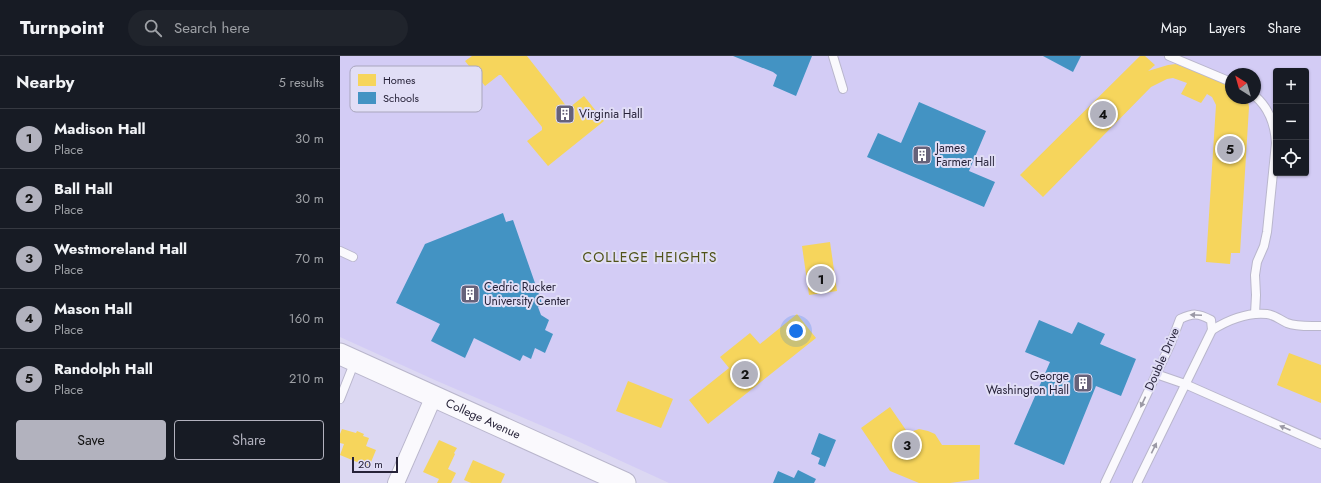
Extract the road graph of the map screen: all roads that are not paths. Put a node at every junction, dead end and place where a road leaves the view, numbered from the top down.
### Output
1 (833, 56) edge
2 (1169, 56) edge
3 (1225, 79) edge
4 (843, 90) dead end
5 (1261, 103) edge
6 (340, 251) edge
7 (353, 257) dead end
8 (1255, 314) junction
9 (1321, 326) edge
10 (1212, 330) junction
11 (348, 357) edge
12 (1156, 374) junction
13 (1185, 384) junction
14 (434, 396) junction
15 (340, 399) edge
16 (1321, 444) edge
17 (396, 483) edge
18 (625, 483) edge
19 (1104, 483) edge
20 (1137, 483) edge

1 - 4 lane
2 - 3 lane
5 - 8 lane
6 - 7 lane
8 - 9 lane
8 - 10 lane
10 -> 12 lane, Double Drive
10 - 13 lane
11 - 14 street, College Avenue
11 - 15 lane
12 - 13 lane
12 -> 19 lane, Double Drive
16 -> 13 lane
20 -> 13 lane
14 - 17 street
14 - 18 street, College Avenue

